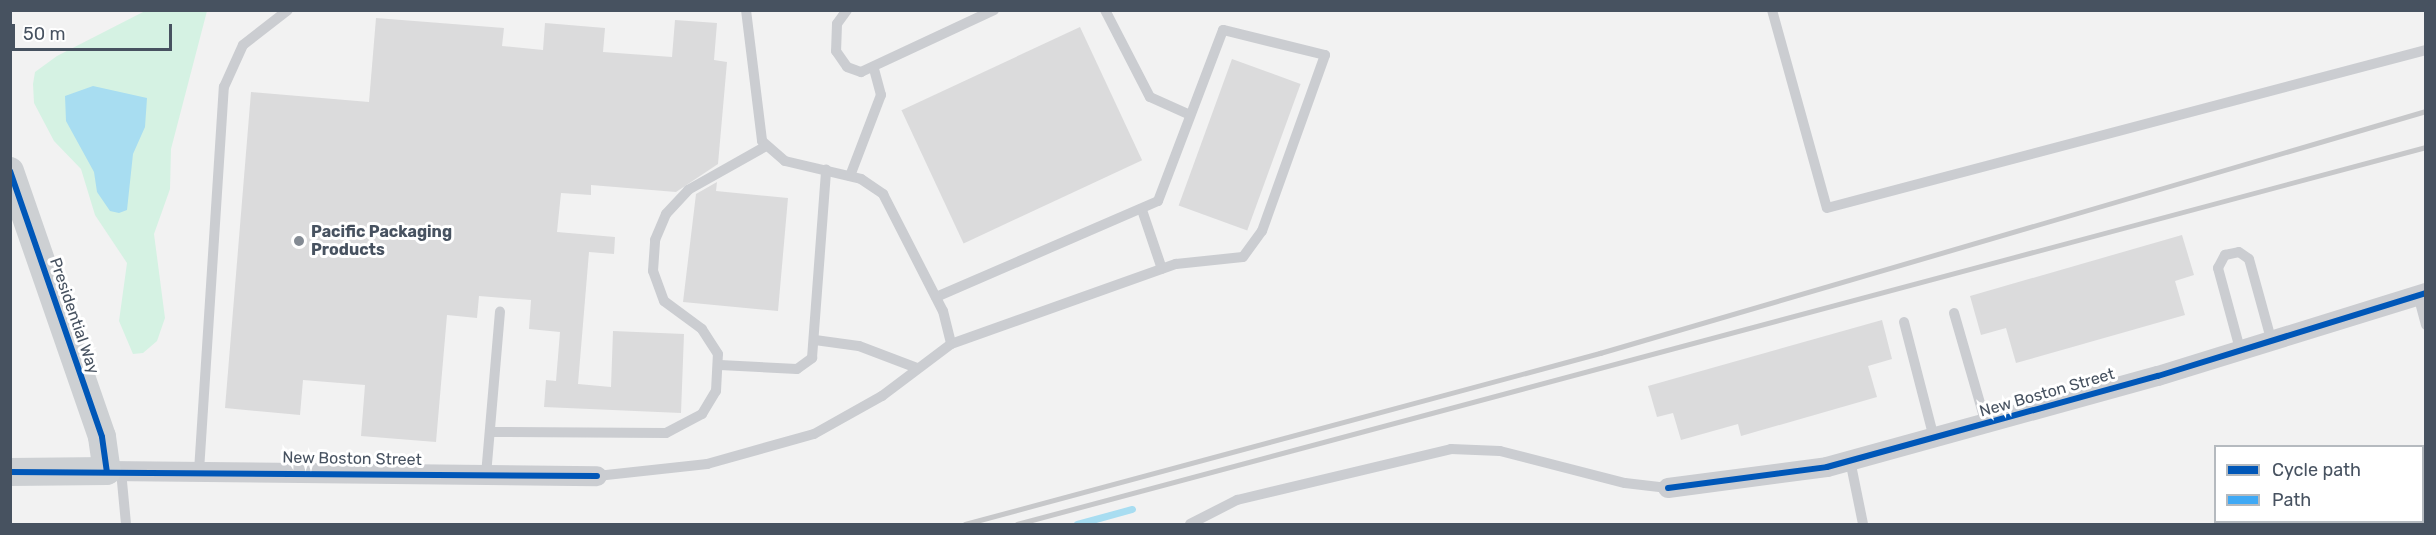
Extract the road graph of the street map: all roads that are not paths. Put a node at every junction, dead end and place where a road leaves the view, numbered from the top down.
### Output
1 (288, 10) edge
2 (746, 10) edge
3 (848, 10) edge
4 (994, 10) edge
5 (1105, 10) edge
6 (1772, 10) edge
7 (2426, 50) edge
8 (874, 69) junction
9 (1190, 116) junction
10 (766, 146) junction
11 (826, 170) junction
12 (10, 171) edge
13 (850, 176) junction
14 (1142, 210) junction
15 (1162, 269) junction
16 (2422, 294) edge
17 (936, 297) junction
18 (500, 312) dead end
19 (1954, 313) dead end
20 (1904, 322) dead end
21 (2426, 325) edge
22 (2271, 339) junction
23 (815, 340) junction
24 (951, 344) junction
25 (2240, 349) junction
26 (720, 365) junction
27 (917, 368) junction
28 (1986, 424) junction
29 (490, 432) junction
30 (1934, 438) junction
31 (1850, 460) junction
32 (114, 471) junction
33 (199, 471) junction
34 (10, 472) edge
35 (486, 475) junction
36 (597, 476) joint
37 (1668, 488) joint
38 (126, 525) edge
39 (1190, 525) edge
40 (1863, 525) edge

1 - 33 lane
2 - 10 lane
3 - 8 lane
4 - 8 lane
5 - 9 lane
6 - 7 lane
8 - 13 lane
9 - 14 lane
9 - 15 lane
10 - 11 lane
10 - 26 lane
11 - 13 lane
11 - 23 lane
12 - 32 street, Presidential Way
13 - 17 lane
14 - 15 lane
14 - 17 lane
15 - 24 lane
16 - 21 lane
16 - 22 street, New Boston Street
17 - 24 lane
18 - 29 lane
19 - 28 lane
20 - 30 lane
22 - 25 street, New Boston Street
22 - 25 lane
23 - 26 lane
23 - 27 lane
24 - 27 lane
25 - 28 street, New Boston Street
26 - 29 lane
27 - 36 lane
28 - 30 street, New Boston Street
29 - 35 lane
30 - 31 street, New Boston Street
31 - 37 street, New Boston Street
31 - 40 lane
32 - 33 street, New Boston Street
32 - 34 street
32 - 38 lane
33 - 35 street, New Boston Street
35 - 36 street, New Boston Street
37 - 39 lane

